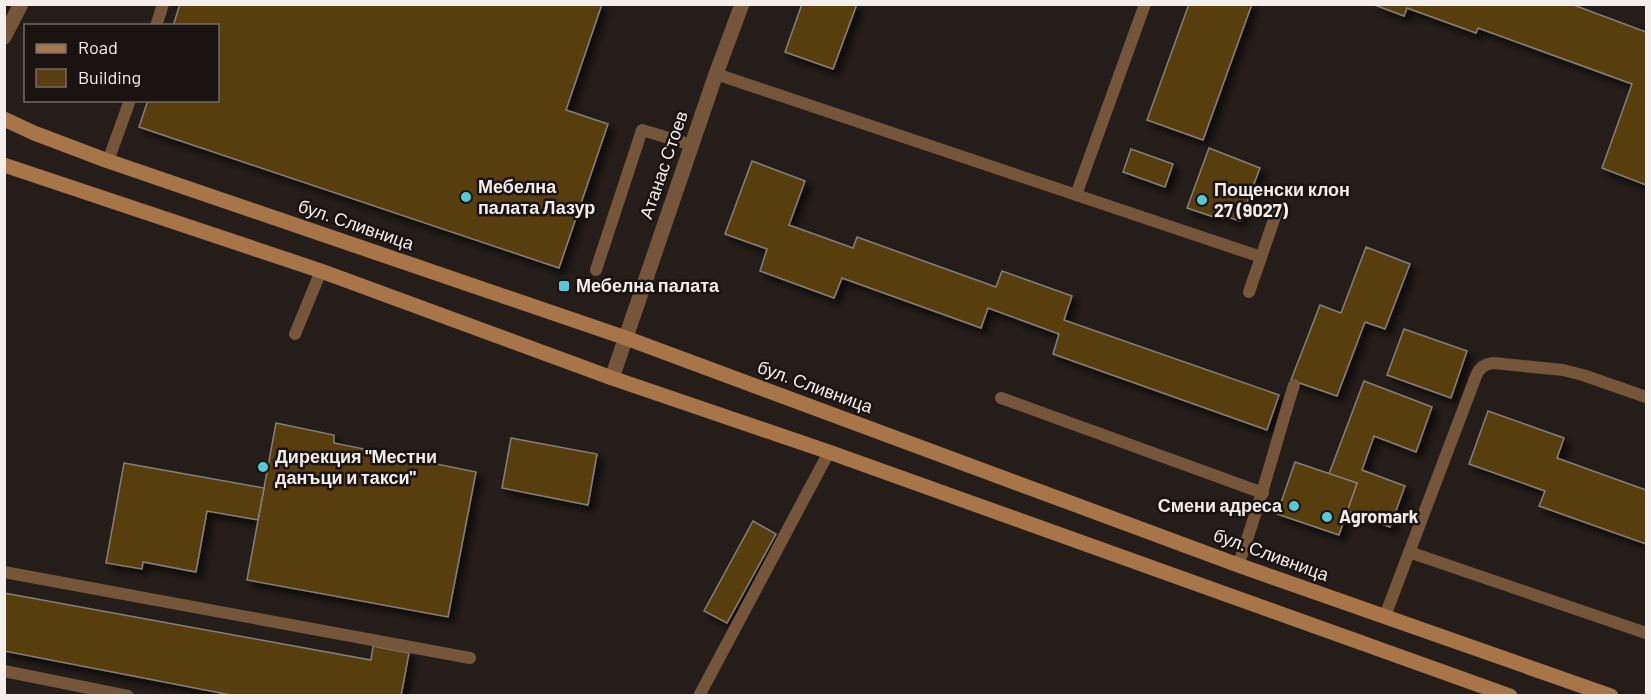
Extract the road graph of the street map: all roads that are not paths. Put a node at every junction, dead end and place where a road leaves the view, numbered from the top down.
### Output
1 (21, 4) edge
2 (163, 4) edge
3 (1145, 4) edge
4 (737, 6) edge
5 (157, 24) edge
6 (4, 36) edge
7 (716, 74) junction
8 (129, 102) edge
9 (4, 119) edge
10 (692, 146) junction
11 (108, 161) junction
12 (4, 165) edge
13 (1076, 195) junction
14 (1277, 211) dead end
15 (1261, 257) junction
16 (596, 270) dead end
17 (321, 271) junction
18 (1249, 292) dead end
19 (295, 334) dead end
20 (626, 338) junction
21 (612, 378) junction
22 (1294, 385) dead end
23 (1647, 397) edge
24 (1001, 398) dead end
25 (829, 452) junction
26 (1263, 494) junction
27 (1409, 552) junction
28 (1238, 565) junction
29 (4, 572) edge
30 (1385, 616) junction
31 (1647, 633) edge
32 (471, 658) dead end
33 (4, 672) edge
34 (120, 695) edge
35 (699, 696) edge
36 (1510, 696) edge
37 (1611, 696) edge

1 - 6 street
2 - 5 lane
3 - 13 lane
4 - 7 street, Атанас Стоев
7 - 10 street, Атанас Стоев
7 - 13 lane
8 - 11 lane
9 - 11 main road, бул. Сливница
10 - 16 lane
10 - 20 street, Атанас Стоев
11 - 20 main road, бул. Сливница
12 - 17 main road
13 - 15 lane
14 - 15 lane
15 - 18 lane
17 - 19 lane
17 - 21 main road
20 - 21 street, Атанас Стоев
20 - 28 main road, бул. Сливница
21 - 25 main road
22 - 26 lane
23 - 27 lane
24 - 26 lane
25 - 35 lane
25 - 36 main road
26 - 28 lane
27 - 30 lane
27 - 31 lane
28 - 30 main road, бул. Сливница
29 - 32 lane
30 - 37 main road, бул. Сливница
33 - 34 lane

